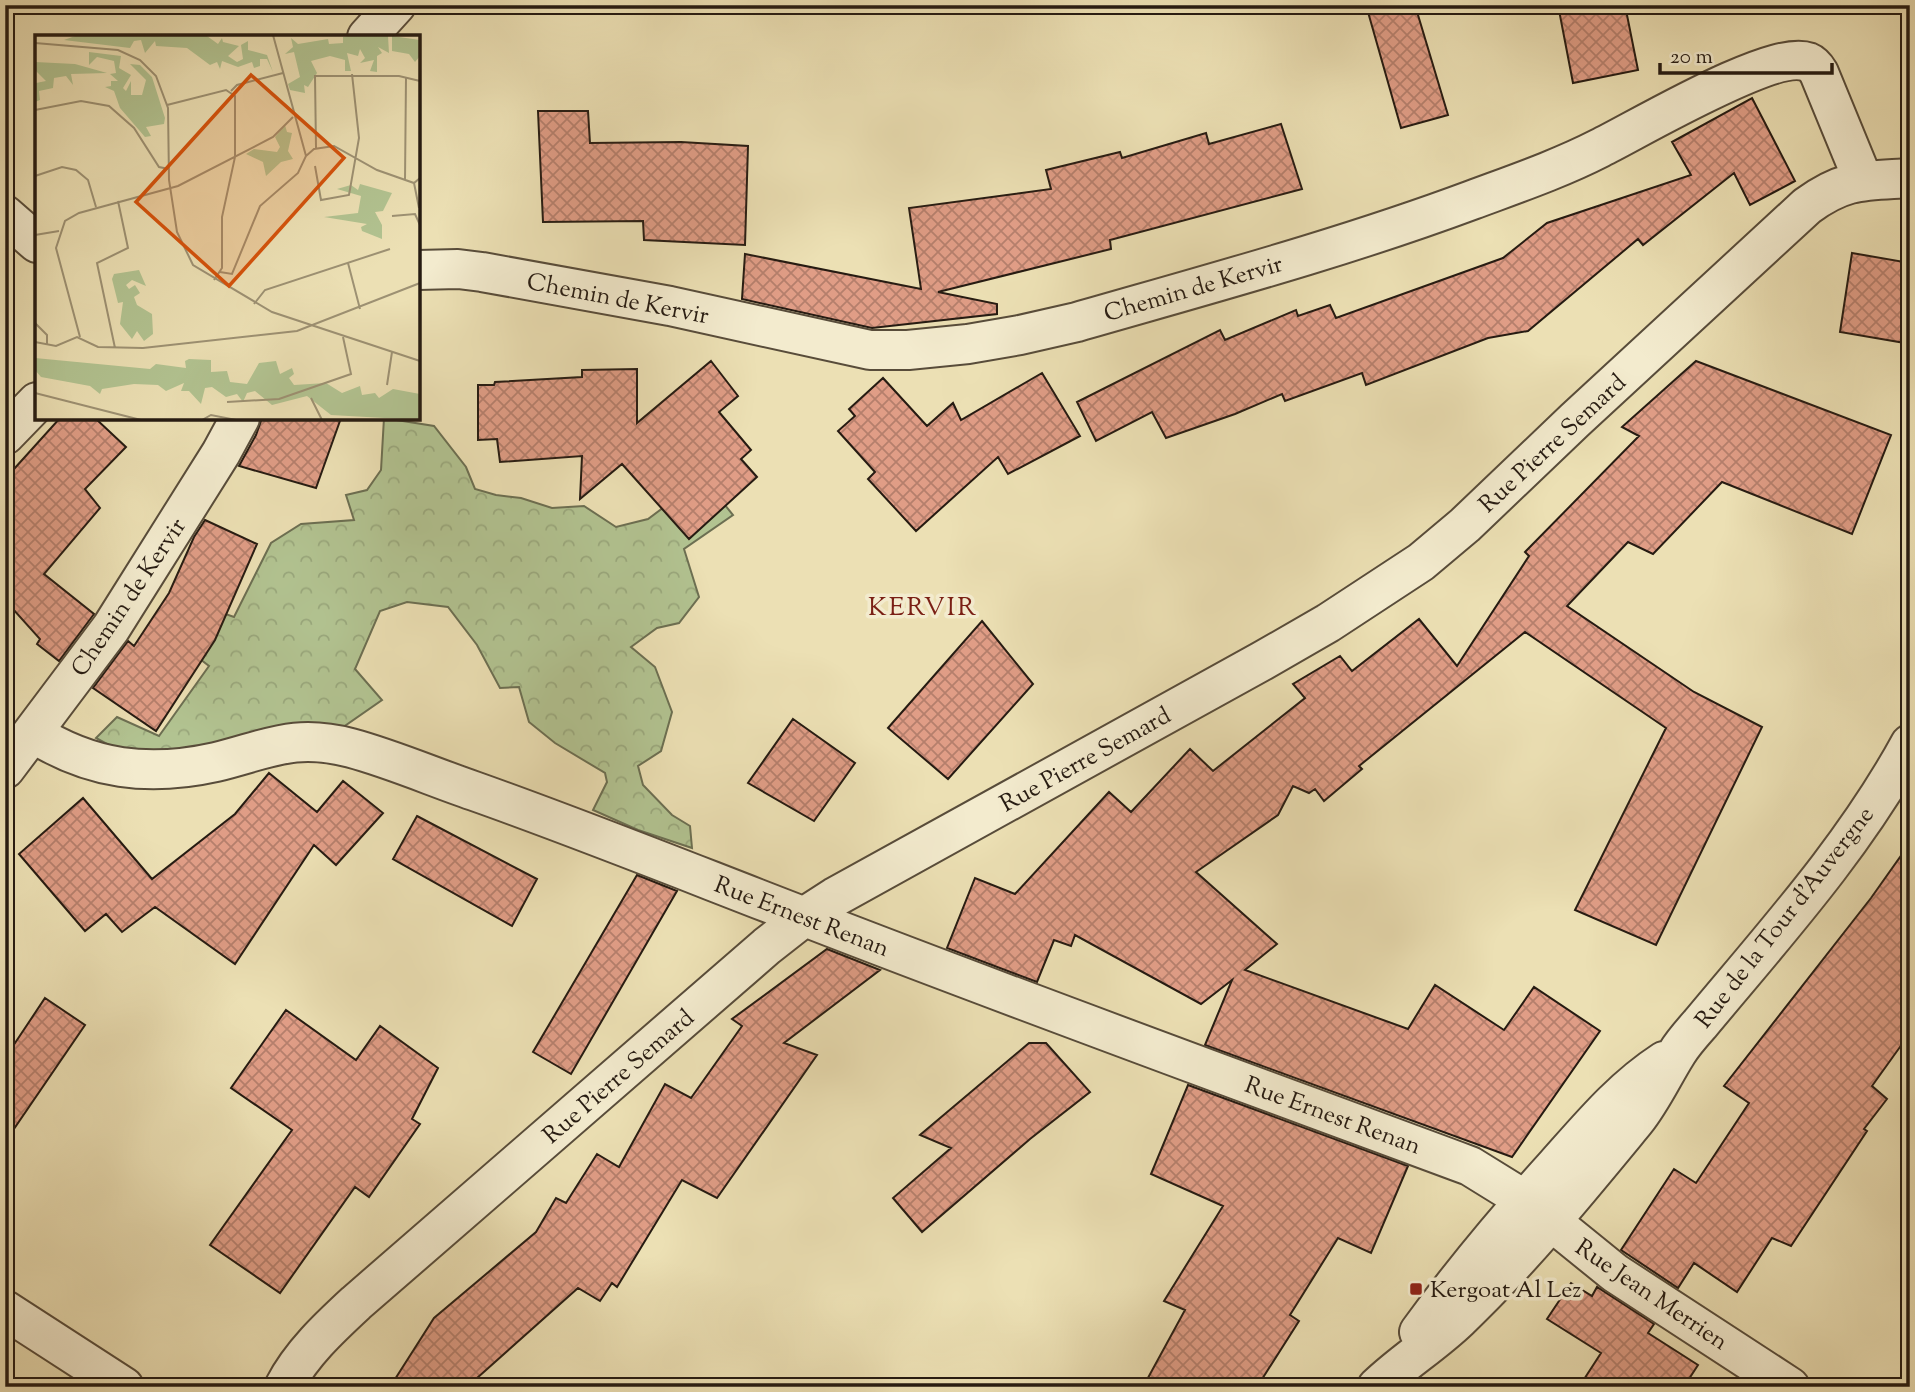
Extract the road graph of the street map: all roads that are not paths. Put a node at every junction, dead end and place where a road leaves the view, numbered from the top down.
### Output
1 (396, 5) edge
2 (369, 35) edge
3 (1910, 178) edge
4 (1863, 180) junction
5 (5, 215) edge
6 (35, 241) edge
7 (420, 270) edge
8 (35, 404) edge
9 (239, 420) edge
10 (5, 435) edge
11 (33, 733) junction
12 (1910, 744) edge
13 (5, 769) edge
14 (804, 917) junction
15 (1537, 1211) junction
16 (5, 1310) edge
17 (1390, 1382) edge
18 (124, 1387) edge
19 (284, 1387) edge
20 (1790, 1387) edge

1 - 2 street
3 - 4 street, Rue Pierre Semard
4 - 7 street, Chemin de Kervir
4 - 14 street, Rue Pierre Semard
5 - 6 street
8 - 10 street
9 - 11 street, Chemin de Kervir
11 - 13 street, Chemin de Kervir
11 - 14 street, Rue Ernest Renan
12 - 15 street, Rue de la Tour d'Auvergne
14 - 15 street, Rue Ernest Renan
14 - 19 street, Rue Pierre Semard
15 - 17 street, Rue de la Tour d'Auvergne
15 - 20 street, Rue Jean Merrien
16 - 18 street

